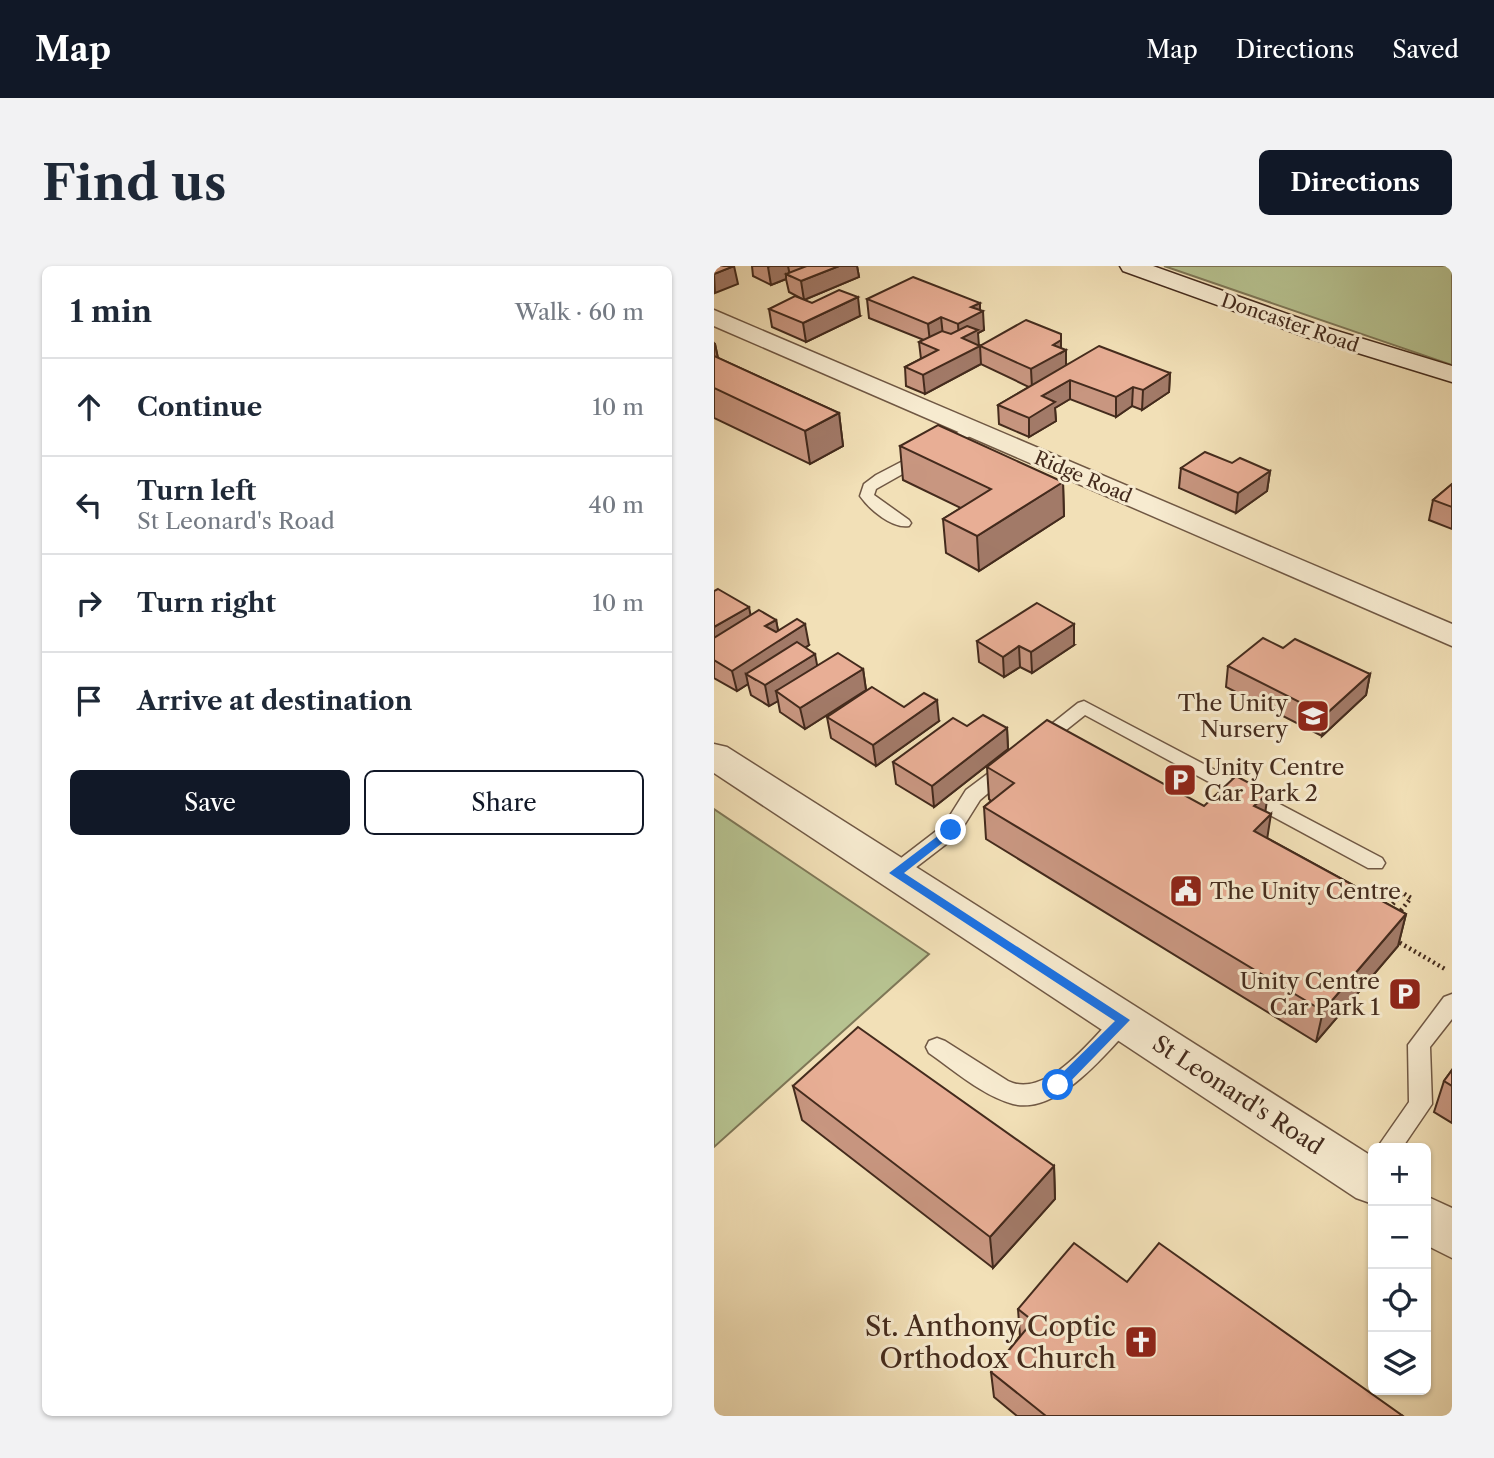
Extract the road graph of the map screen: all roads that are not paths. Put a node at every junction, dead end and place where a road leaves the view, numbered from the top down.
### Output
1 (1131, 266) edge
2 (714, 317) edge
3 (1452, 374) edge
4 (972, 429) junction
5 (904, 523) dead end
6 (1452, 636) edge
7 (714, 756) edge
8 (1376, 863) dead end
9 (895, 873) junction
10 (1452, 1003) edge
11 (1124, 1020) junction
12 (937, 1047) dead end
13 (1394, 1143) edge
14 (1368, 1165) edge
15 (1431, 1221) edge
16 (1452, 1235) edge

1 - 3 street, Doncaster Road
2 - 4 street, Ridge Road
4 - 5 lane
4 - 6 street, Ridge Road
7 - 9 street, St Leonard's Road
8 - 9 lane
9 - 11 street, St Leonard's Road
10 - 13 lane
11 - 12 lane
11 - 14 street, St Leonard's Road
15 - 16 street

